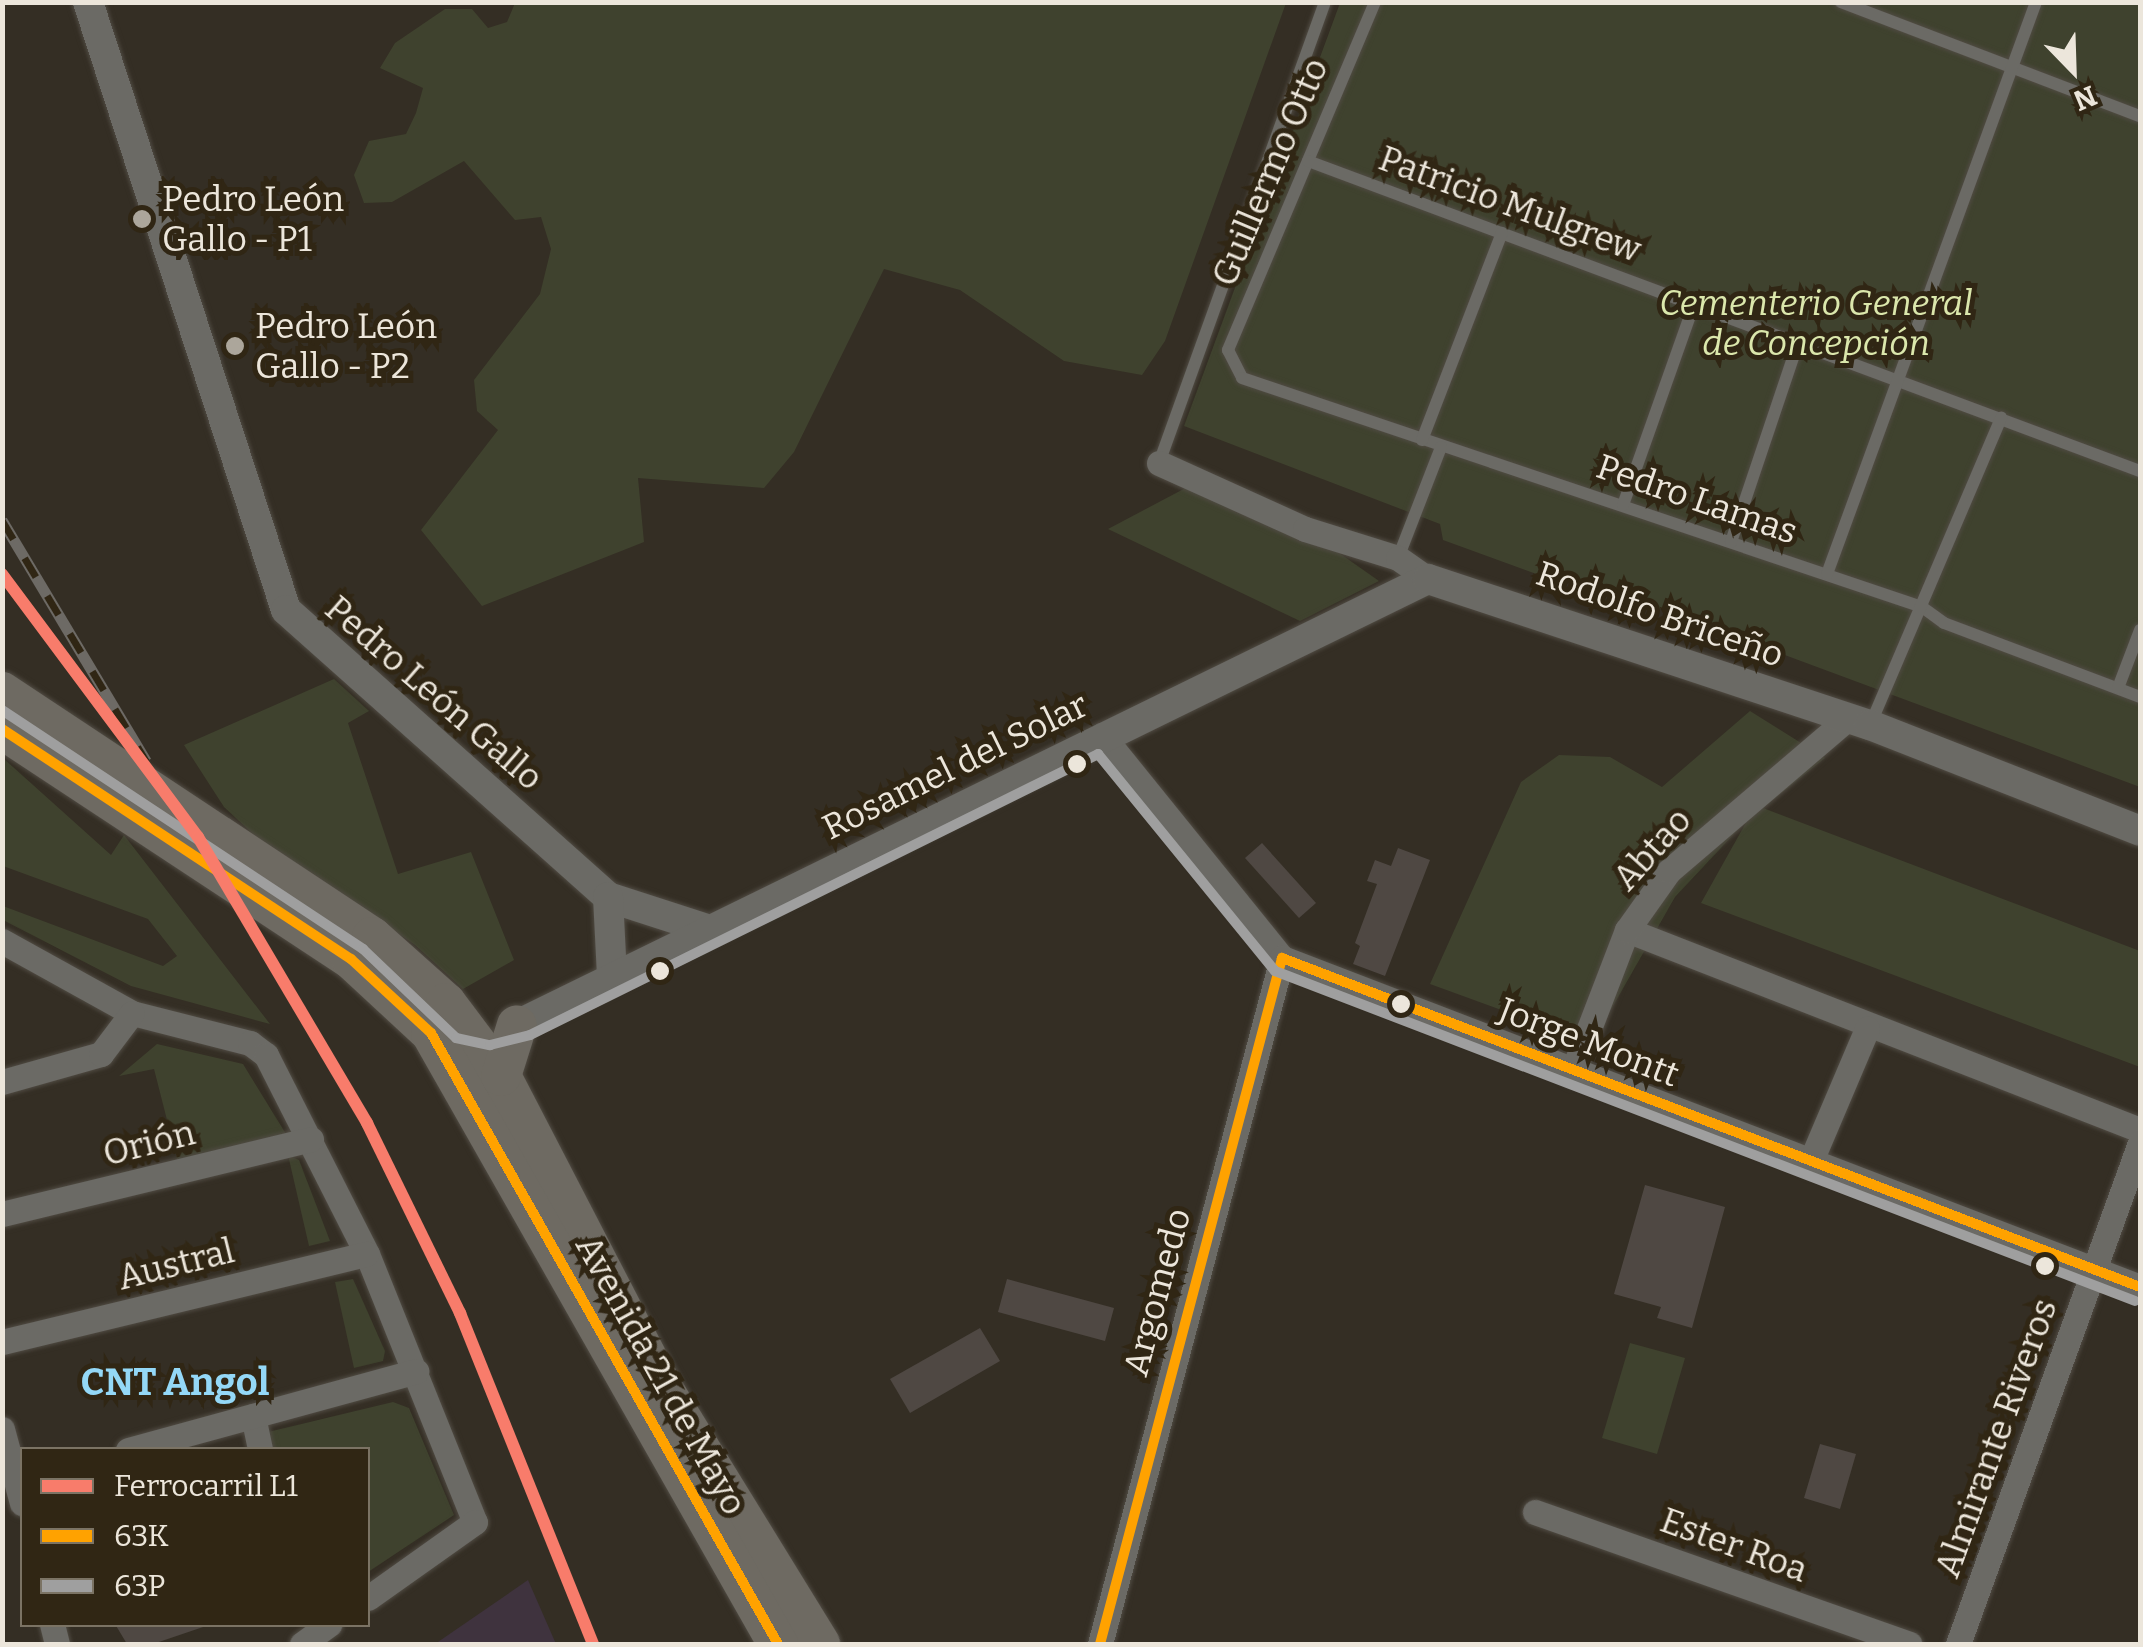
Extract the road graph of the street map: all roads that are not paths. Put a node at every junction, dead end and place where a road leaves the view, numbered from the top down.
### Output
1 (88, 2) edge
2 (1325, 2) edge
3 (1375, 2) edge
4 (1840, 2) edge
5 (2036, 2) edge
6 (2012, 68) junction
7 (2140, 116) edge
8 (1308, 161) junction
9 (1502, 233) junction
10 (1694, 304) junction
11 (1798, 343) junction
12 (1233, 366) joint
13 (1898, 380) junction
14 (2001, 418) junction
15 (1422, 440) junction
16 (1441, 447) junction
17 (1159, 463) joint
18 (2140, 471) edge
19 (1622, 505) junction
20 (1731, 542) junction
21 (1398, 558) junction
22 (1827, 574) junction
23 (1428, 578) junction
24 (1484, 593) junction
25 (1922, 607) junction
26 (1510, 625) dead end
27 (2140, 630) edge
28 (2118, 688) junction
29 (2, 692) edge
30 (2140, 697) edge
31 (1859, 722) junction
32 (2, 729) edge
33 (1102, 735) junction
34 (2140, 831) edge
35 (608, 896) junction
36 (707, 929) junction
37 (1627, 930) junction
38 (2, 941) edge
39 (1282, 958) junction
40 (612, 977) junction
41 (132, 1013) junction
42 (517, 1024) junction
43 (464, 1025) junction
44 (1867, 1029) junction
45 (1572, 1073) junction
46 (501, 1076) junction
47 (2, 1082) edge
48 (2140, 1130) edge
49 (311, 1140) junction
50 (2140, 1143) edge
51 (1810, 1163) junction
52 (2, 1214) edge
53 (367, 1254) junction
54 (2094, 1270) junction
55 (2140, 1287) edge
56 (2, 1342) edge
57 (416, 1371) junction
58 (253, 1416) junction
59 (2, 1430) edge
60 (139, 1447) edge
61 (259, 1447) edge
62 (20, 1487) edge
63 (1535, 1512) dead end
64 (370, 1597) edge
65 (326, 1627) edge
66 (302, 1644) edge
67 (778, 1644) edge
68 (820, 1644) edge
69 (1100, 1644) edge
70 (1909, 1644) edge
71 (1958, 1644) edge

1 - 35 street, Pedro León Gallo
2 - 17 lane
3 - 8 lane, Guillermo Otto
4 - 6 lane
5 - 6 lane
6 - 7 lane
6 - 13 lane
8 - 9 lane, Patricio Mulgrew
8 - 12 lane, Guillermo Otto
9 - 10 lane, Patricio Mulgrew
9 - 15 lane
10 - 11 lane, Patricio Mulgrew
10 - 19 lane
11 - 13 lane, Patricio Mulgrew
11 - 20 lane
12 - 15 lane, Pedro Lamas
13 - 14 lane, Patricio Mulgrew
13 - 22 lane
14 - 18 lane, Patricio Mulgrew
14 - 25 lane
15 - 16 lane, Pedro Lamas
16 - 19 lane, Pedro Lamas
16 - 21 lane
17 - 21 street, Rodolfo Briceño
19 - 20 lane, Pedro Lamas
20 - 22 lane, Pedro Lamas
21 - 23 street, Rodolfo Briceño
22 - 25 lane, Pedro Lamas
23 - 24 street, Rodolfo Briceño
23 - 33 street, Rosamel del Solar
24 - 26 lane
24 - 31 street, Rodolfo Briceño
25 - 28 lane, Pedro Lamas
25 - 31 lane
27 - 28 lane
28 - 30 lane, Pedro Lamas
29 - 43 main road, Avenida 21 de Mayo
31 - 34 street, Rodolfo Briceño
31 - 37 street, Abtao
32 - 67 main road, Avenida 21 de Mayo
33 - 36 street, Rosamel del Solar
33 - 39 street, Jorge Montt
35 - 36 street, Pedro León Gallo
35 - 40 street
36 - 40 street, Rosamel del Solar
37 - 44 street
37 - 45 street, Abtao
38 - 41 street
39 - 45 street, Jorge Montt
39 - 69 street, Argomedo
40 - 42 street, Rosamel del Solar
41 - 47 street
41 - 49 street
42 - 43 main road
42 - 46 main road
43 - 46 main road, Avenida 21 de Mayo
44 - 48 street
44 - 51 street
45 - 51 street, Jorge Montt
46 - 68 main road, Avenida 21 de Mayo
49 - 52 street, Orión
49 - 53 street
50 - 54 street, Almirante Riveros
51 - 54 street, Jorge Montt
53 - 56 street, Austral
53 - 57 street
54 - 55 street, Jorge Montt
54 - 71 street, Almirante Riveros
57 - 58 street
57 - 64 street
58 - 60 street
58 - 61 street
59 - 62 street
63 - 70 street, Ester Roa
65 - 66 street

